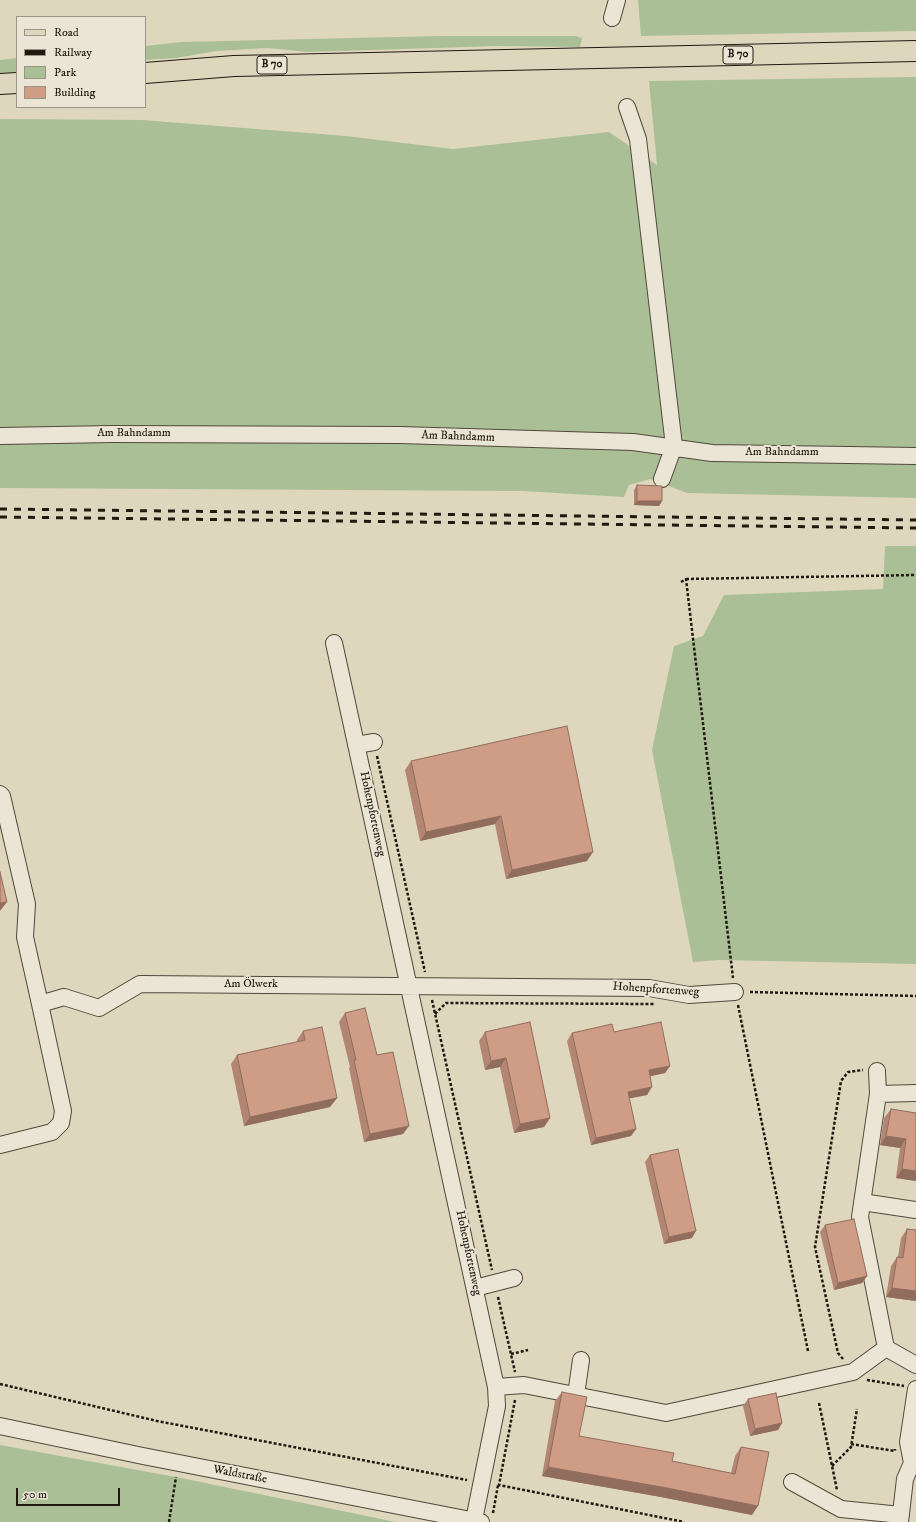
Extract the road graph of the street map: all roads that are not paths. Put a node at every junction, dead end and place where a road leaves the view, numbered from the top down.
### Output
1 (617, 0) edge
2 (612, 18) dead end
3 (916, 51) edge
4 (146, 73) edge
5 (16, 83) edge
6 (0, 84) edge
7 (627, 107) dead end
8 (0, 436) edge
9 (674, 446) junction
10 (916, 456) edge
11 (662, 479) dead end
12 (334, 643) dead end
13 (374, 742) road end
14 (356, 745) junction
15 (0, 794) edge
16 (409, 986) junction
17 (735, 992) road end
18 (40, 1004) junction
19 (877, 1071) road end
20 (916, 1093) edge
21 (878, 1094) junction
22 (0, 1145) edge
23 (862, 1202) junction
24 (916, 1210) edge
25 (514, 1278) dead end
26 (475, 1288) junction
27 (886, 1348) junction
28 (581, 1360) dead end
29 (916, 1365) edge
30 (496, 1387) junction
31 (912, 1388) edge
32 (576, 1395) junction
33 (0, 1426) edge
34 (914, 1463) edge
35 (792, 1482) dead end
36 (900, 1518) edge
37 (483, 1519) edge

1 - 2 street
3 - 4 main road, B 70
5 - 6 main road
7 - 9 street
8 - 9 street, Am Bahndamm
9 - 10 street, Am Bahndamm
9 - 11 street
12 - 14 street, Hohenpfortenweg
13 - 14 street
14 - 16 street, Hohenpfortenweg
15 - 18 street
16 - 17 street, Hohenpfortenweg
16 - 18 street, Am Ölwerk
16 - 26 street, Hohenpfortenweg
18 - 22 street
19 - 21 street
20 - 21 street
21 - 23 street
23 - 24 street
23 - 27 street
25 - 26 street
26 - 30 street, Hohenpfortenweg
27 - 29 street
27 - 32 street
28 - 32 street
30 - 32 street
30 - 37 street, Hohenpfortenweg
31 - 34 street
33 - 37 street, Waldstraße
34 - 36 street
35 - 36 street

